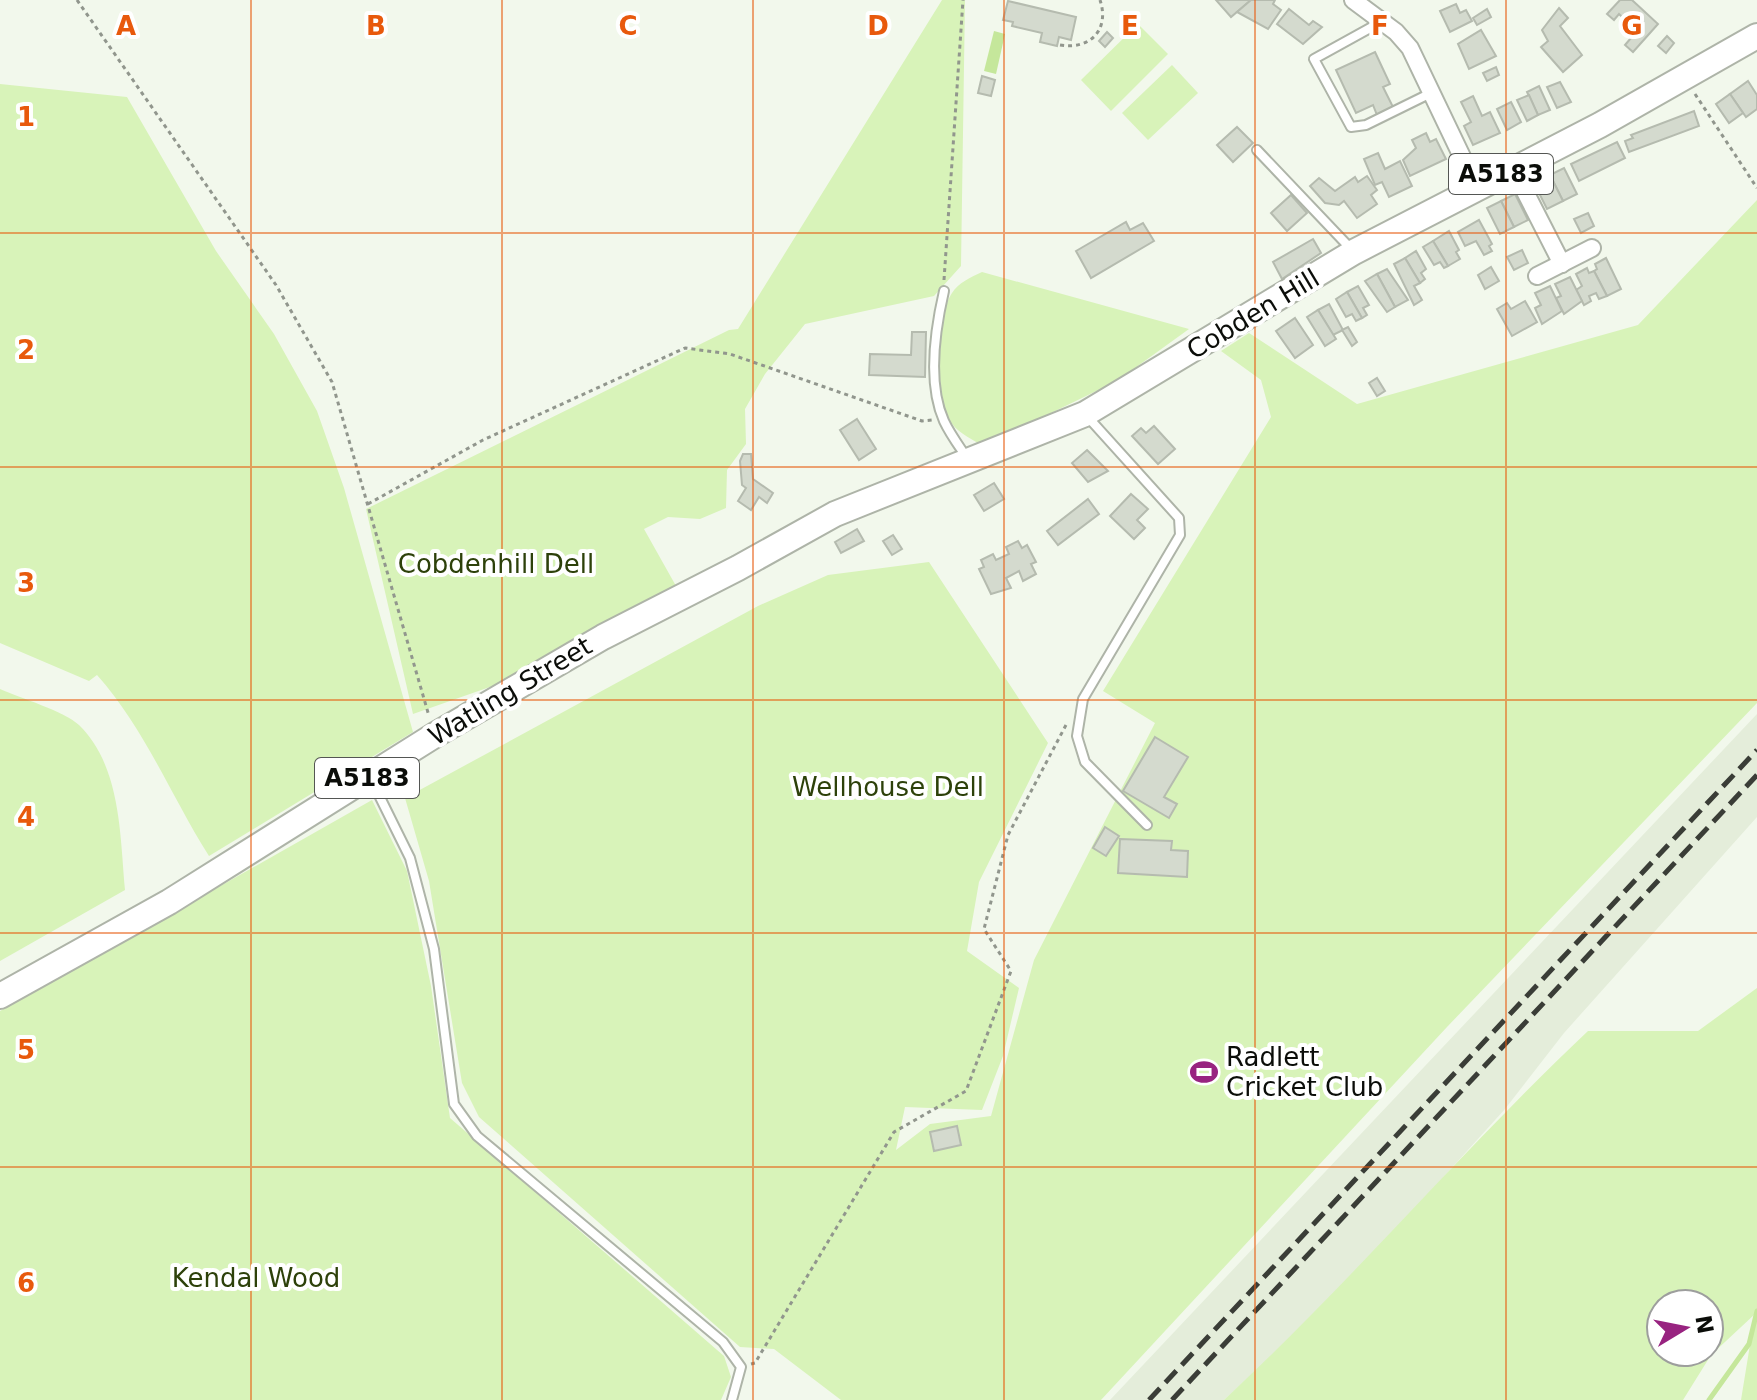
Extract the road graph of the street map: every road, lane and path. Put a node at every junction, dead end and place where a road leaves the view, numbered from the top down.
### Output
1 (77, 0) edge
2 (963, 0) edge
3 (1100, 0) edge
4 (1353, 0) edge
5 (1381, 21) junction
6 (1757, 36) edge
7 (1060, 45) dead end
8 (1685, 78) junction
9 (1431, 93) junction
10 (1257, 150) dead end
11 (1513, 168) junction
12 (1476, 186) junction
13 (1757, 188) edge
14 (1592, 248) dead end
15 (1354, 252) junction
16 (1562, 264) junction
17 (1537, 276) dead end
18 (944, 291) joint
19 (1085, 414) junction
20 (943, 419) junction
21 (969, 461) junction
22 (368, 504) junction
23 (738, 568) joint
24 (1083, 699) junction
25 (435, 735) junction
26 (369, 776) junction
27 (1147, 825) dead end
28 (0, 996) edge
29 (741, 1367) junction
30 (732, 1400) edge

1 - 22 path
2 - 18 path
3 - 7 path
4 - 5 street
5 - 9 street
5 - 9 lane
6 - 8 main road, Cobden Hill / A5183
8 - 11 main road, Cobden Hill / A5183
8 - 13 path
9 - 12 street
10 - 15 lane
11 - 12 main road, Cobden Hill / A5183
11 - 16 street
12 - 15 main road, Cobden Hill / A5183
14 - 16 street
15 - 19 main road, Cobden Hill / A5183
16 - 17 street
18 - 20 lane
19 - 21 main road, Cobden Hill / A5183
19 - 24 lane
20 - 21 lane
20 - 22 path
21 - 23 main road, Cobden Hill / A5183
22 - 25 path
23 - 25 main road, Watling Street / A5183
24 - 27 lane
24 - 29 path
25 - 26 main road, Watling Street / A5183
26 - 28 main road, Watling Street / A5183
26 - 29 lane
29 - 30 lane

